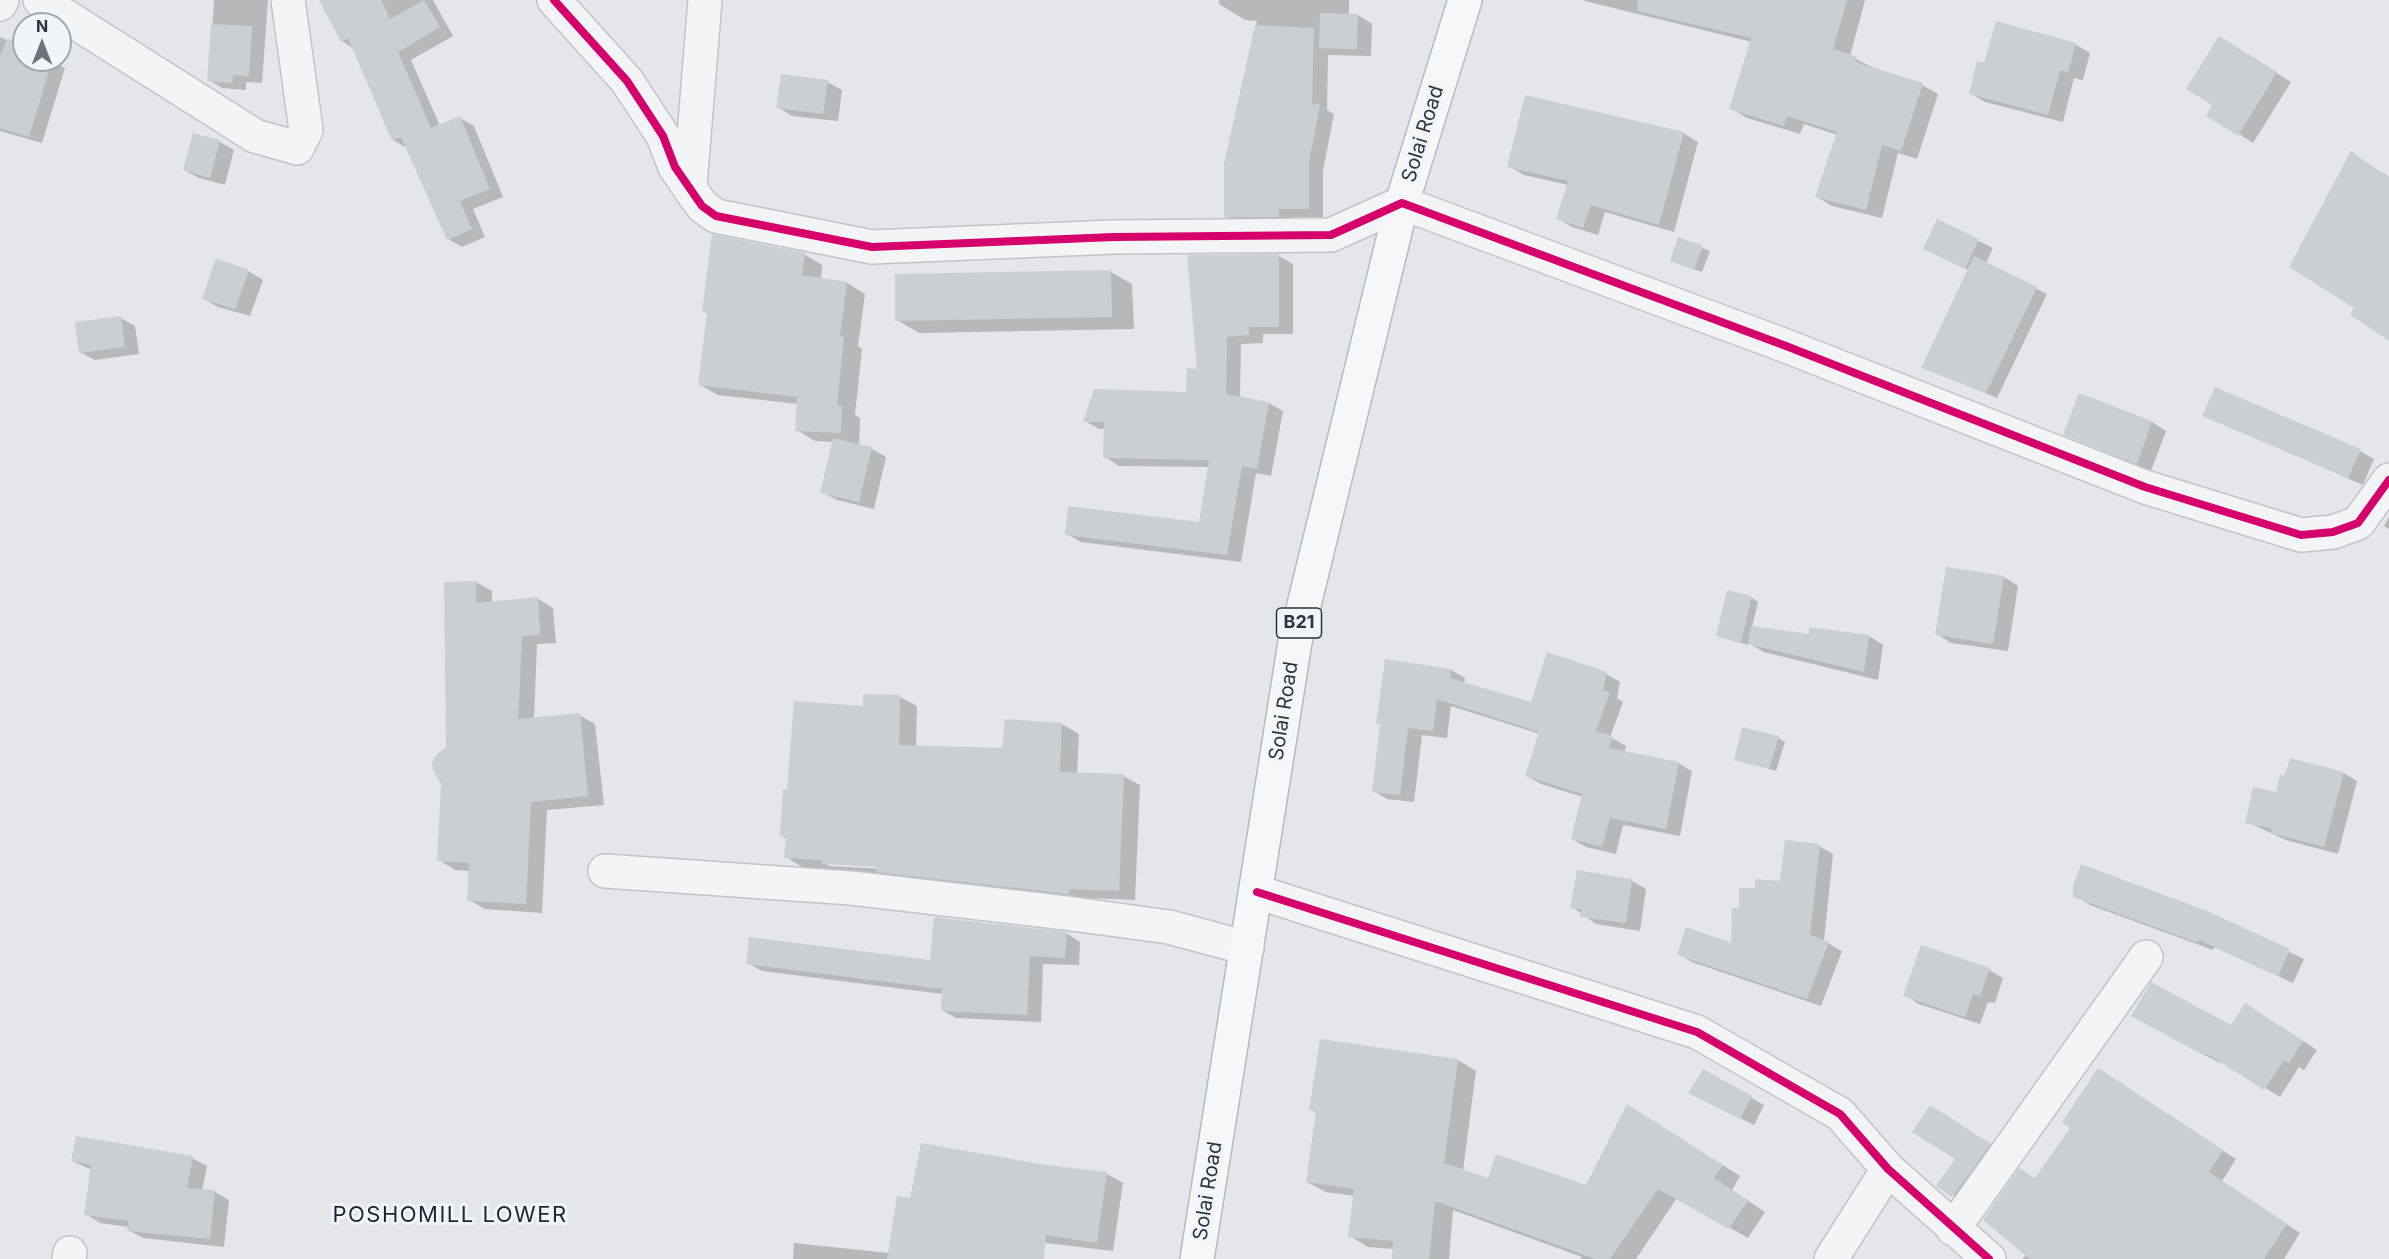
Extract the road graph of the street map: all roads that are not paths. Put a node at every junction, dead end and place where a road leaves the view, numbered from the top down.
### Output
1 (40, 0) edge
2 (288, 0) edge
3 (554, 0) edge
4 (705, 0) edge
5 (1465, 0) edge
6 (690, 185) junction
7 (1402, 203) junction
8 (2389, 480) edge
9 (605, 871) dead end
10 (1257, 892) junction
11 (1246, 948) junction
12 (2146, 957) dead end
13 (1888, 1169) junction
14 (1953, 1229) junction
15 (1197, 1259) edge
16 (1831, 1259) edge
17 (1989, 1259) edge

1 - 2 street
3 - 6 street
4 - 6 street
5 - 7 highway, Solai Road / B21
6 - 7 street
7 - 8 street
7 - 10 highway, Solai Road / B21
9 - 11 street
10 - 11 highway, Solai Road / B21
10 - 13 street
11 - 15 highway, Solai Road / B21
12 - 14 street
13 - 14 street
13 - 16 street
14 - 17 street

